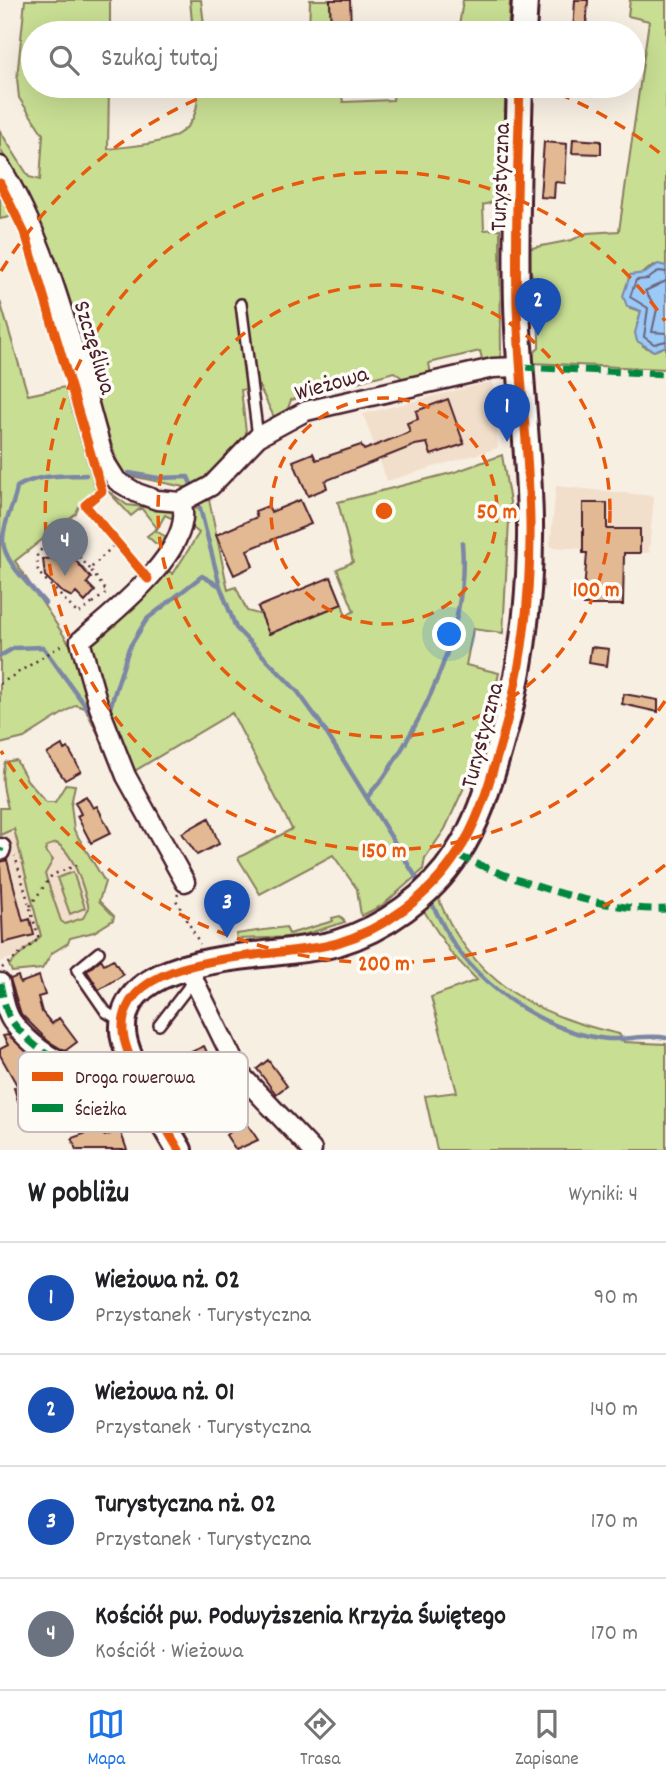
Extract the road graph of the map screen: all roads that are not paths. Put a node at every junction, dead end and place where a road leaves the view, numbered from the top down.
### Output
1 (525, 0) edge
2 (524, 21) edge
3 (520, 98) edge
4 (0, 166) edge
5 (241, 304) dead end
6 (521, 367) junction
7 (258, 437) junction
8 (181, 502) junction
9 (185, 882) road end
10 (99, 952) dead end
11 (196, 970) junction
12 (0, 983) edge
13 (124, 1022) junction
14 (159, 1025) dead end
15 (47, 1052) edge
16 (129, 1052) edge
17 (231, 1052) edge
18 (248, 1082) edge
19 (169, 1132) edge
20 (179, 1150) edge
21 (312, 1150) edge

1 - 2 street
3 - 6 street, Turystyczna
4 - 8 street, Szczęśliwa
5 - 7 lane
6 - 7 street, Wieżowa
6 - 11 street, Turystyczna
7 - 8 street, Wieżowa
8 - 9 street
10 - 13 lane
11 - 13 street, Turystyczna
11 - 14 lane
11 - 17 street
12 - 15 street
13 - 16 street
18 - 21 street
19 - 20 street

